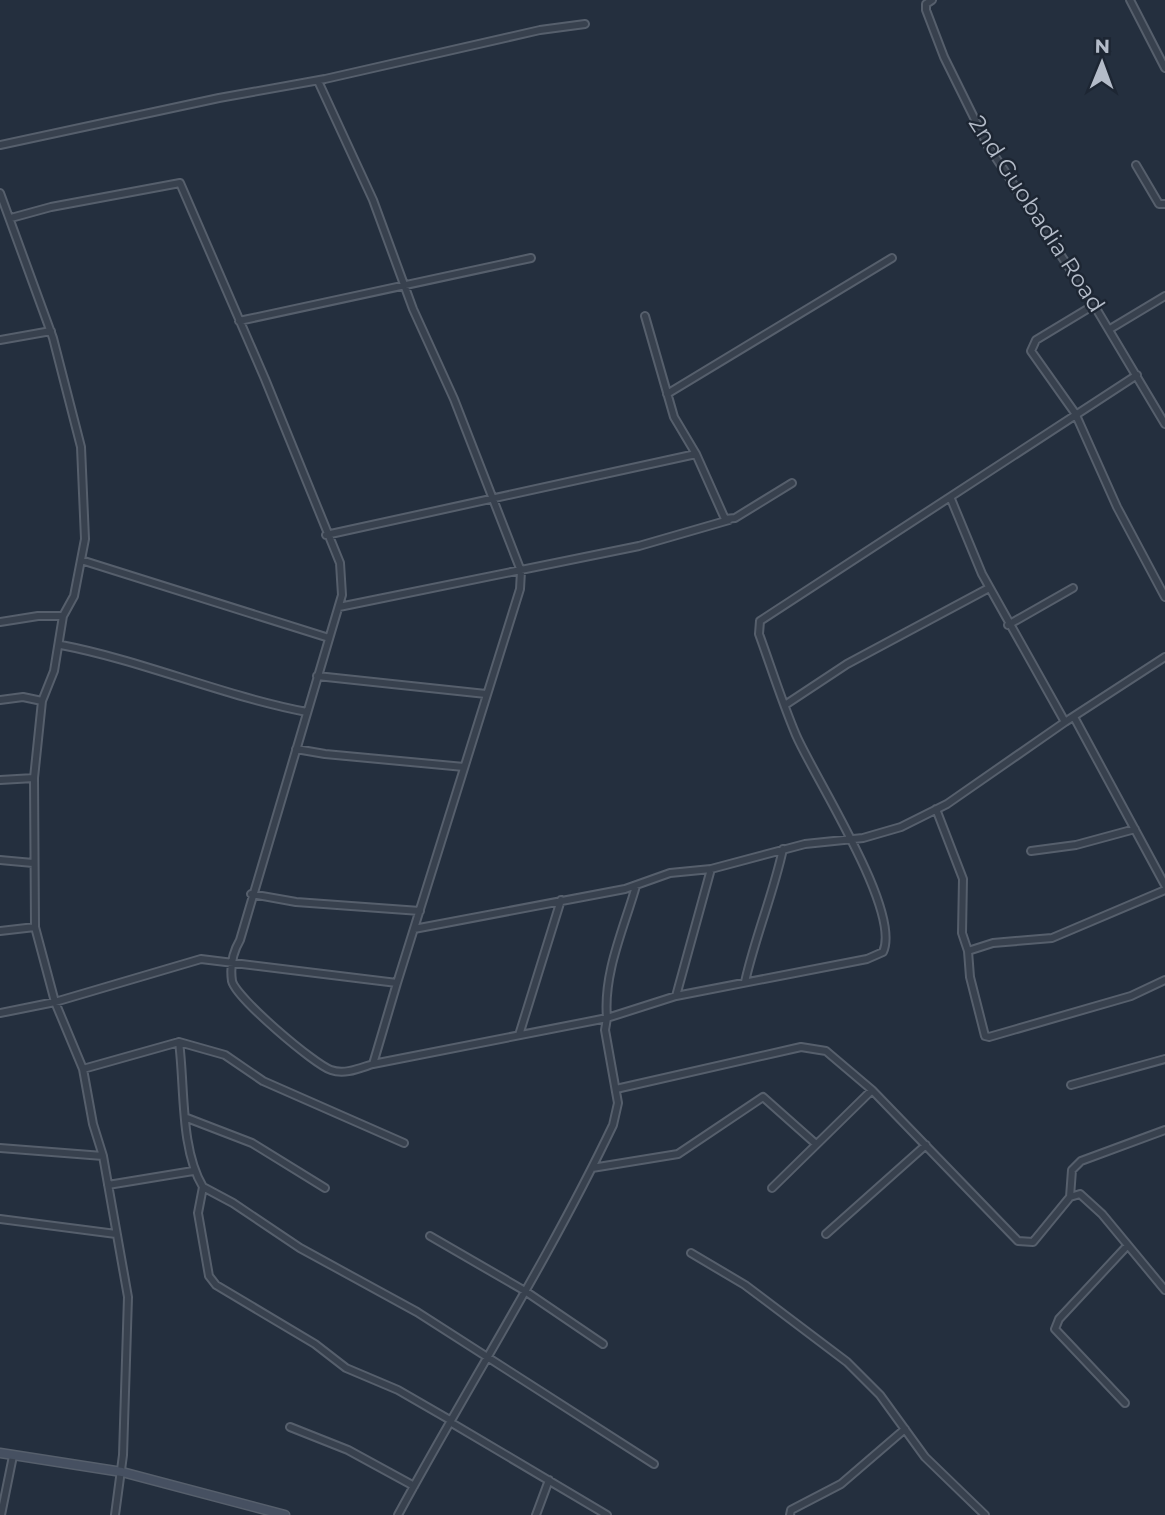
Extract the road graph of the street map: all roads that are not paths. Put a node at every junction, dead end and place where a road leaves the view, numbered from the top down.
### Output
1 (932, 0) edge
2 (1130, 0) edge
3 (585, 24) dead end
4 (1165, 68) edge
5 (318, 80) junction
6 (0, 145) edge
7 (1136, 165) dead end
8 (0, 193) edge
9 (1165, 204) edge
10 (11, 218) junction
11 (531, 258) dead end
12 (892, 258) dead end
13 (405, 285) junction
14 (1165, 296) edge
15 (1094, 304) junction
16 (645, 316) dead end
17 (239, 321) junction
18 (1110, 330) junction
19 (51, 331) junction
20 (0, 340) edge
21 (1137, 375) junction
22 (667, 394) junction
23 (1075, 413) junction
24 (1165, 424) edge
25 (696, 454) junction
26 (792, 483) dead end
27 (493, 498) junction
28 (951, 499) junction
29 (729, 520) junction
30 (326, 535) junction
31 (81, 560) junction
32 (522, 571) junction
33 (989, 588) junction
34 (1073, 588) dead end
35 (1165, 597) edge
36 (339, 607) junction
37 (63, 617) junction
38 (0, 622) edge
39 (1008, 625) junction
40 (329, 638) junction
41 (61, 645) junction
42 (1165, 657) edge
43 (317, 676) junction
44 (486, 694) junction
45 (0, 700) edge
46 (42, 701) junction
47 (785, 705) junction
48 (307, 712) junction
49 (1074, 717) junction
50 (1065, 722) junction
51 (296, 749) junction
52 (464, 767) junction
53 (34, 778) junction
54 (0, 780) edge
55 (936, 809) junction
56 (1135, 829) junction
57 (851, 840) junction
58 (783, 849) junction
59 (1031, 851) dead end
60 (0, 860) edge
61 (33, 863) junction
62 (711, 869) junction
63 (636, 886) junction
64 (1165, 888) edge
65 (251, 894) junction
66 (561, 900) junction
67 (420, 911) junction
68 (34, 927) junction
69 (414, 929) junction
70 (0, 931) edge
71 (968, 951) junction
72 (233, 962) junction
73 (1165, 980) edge
74 (745, 982) junction
75 (397, 984) junction
76 (676, 996) junction
77 (55, 1002) junction
78 (0, 1013) edge
79 (607, 1018) junction
80 (519, 1035) junction
81 (179, 1042) junction
82 (1165, 1059) edge
83 (373, 1064) junction
84 (83, 1069) junction
85 (1071, 1085) dead end
86 (615, 1089) junction
87 (872, 1090) junction
88 (187, 1118) junction
89 (1165, 1130) edge
90 (404, 1143) dead end
91 (816, 1144) junction
92 (926, 1145) junction
93 (0, 1148) edge
94 (103, 1156) junction
95 (592, 1168) junction
96 (193, 1171) junction
97 (108, 1185) junction
98 (203, 1187) junction
99 (325, 1188) dead end
100 (772, 1188) dead end
101 (1070, 1197) junction
102 (0, 1219) edge
103 (116, 1234) junction
104 (825, 1234) dead end
105 (430, 1236) dead end
106 (1127, 1245) junction
107 (691, 1253) dead end
108 (1165, 1290) edge
109 (525, 1291) junction
110 (603, 1344) dead end
111 (489, 1357) junction
112 (1125, 1403) dead end
113 (450, 1421) junction
114 (290, 1427) dead end
115 (905, 1429) junction
116 (0, 1453) edge
117 (13, 1456) junction
118 (654, 1465) dead end
119 (122, 1472) junction
120 (549, 1480) junction
121 (414, 1486) junction
122 (1, 1515) edge
123 (116, 1515) edge
124 (283, 1515) edge
125 (398, 1515) edge
126 (536, 1515) edge
127 (607, 1515) edge
128 (790, 1515) edge
129 (985, 1515) edge

1 - 15 street, 2nd Guobadia Road
2 - 4 street
3 - 5 street
5 - 6 street
5 - 13 street
7 - 9 street
8 - 10 street
10 - 17 street
10 - 19 street
11 - 13 street
12 - 22 street
13 - 17 street
13 - 27 street
14 - 18 street
15 - 18 street, 2nd Guobadia Road
15 - 23 street
16 - 22 street
17 - 30 street
18 - 21 street, 2nd Guobadia Road
19 - 20 street
19 - 31 street
21 - 23 street
21 - 24 street, 2nd Guobadia Road
22 - 25 street
23 - 28 street
23 - 35 street
25 - 27 street
25 - 29 street
26 - 29 street
27 - 30 street
27 - 32 street
28 - 33 street
28 - 47 street
29 - 32 street
30 - 36 street
31 - 37 street
31 - 40 street
32 - 36 street
32 - 44 street
33 - 39 street
33 - 47 street
34 - 39 street
36 - 40 street
37 - 38 street
37 - 41 street
39 - 50 street
40 - 43 street
41 - 46 street
41 - 48 street
42 - 49 street
43 - 44 street
43 - 48 street
44 - 52 street
45 - 46 street
46 - 53 street
47 - 57 street
48 - 51 street
49 - 50 street
49 - 56 street
50 - 55 street
51 - 52 street
51 - 65 street
52 - 67 street
53 - 54 street
53 - 61 street
55 - 57 street
55 - 71 street
56 - 59 street
56 - 64 street
57 - 58 street
57 - 74 street
58 - 62 street
58 - 74 street
60 - 61 street
61 - 68 street
62 - 63 street
62 - 76 street
63 - 66 street
63 - 79 street
64 - 71 street
65 - 67 street
65 - 72 street
66 - 69 street
66 - 80 street
67 - 69 street
68 - 70 street
68 - 77 street
69 - 75 street
71 - 73 street
72 - 75 street
72 - 77 street
72 - 83 street
74 - 76 street
75 - 83 street
76 - 79 street
77 - 78 street
77 - 84 street
79 - 80 street
79 - 86 street
80 - 83 street
81 - 84 street
81 - 88 street
81 - 90 street
82 - 85 street
84 - 94 street
86 - 87 street
86 - 95 street
87 - 91 street
87 - 92 street
88 - 96 street
88 - 99 street
89 - 101 street
91 - 95 street
91 - 100 street
92 - 101 street
92 - 104 street
93 - 94 street
94 - 97 street
95 - 109 street
96 - 97 street
96 - 98 street
97 - 103 street
98 - 111 street
98 - 113 street
101 - 106 street
102 - 103 street
103 - 119 street
105 - 109 street
106 - 108 street
106 - 112 street
107 - 115 street
109 - 110 street
109 - 111 street
111 - 113 street
111 - 118 street
113 - 120 street
113 - 121 street
114 - 121 street
115 - 128 street
115 - 129 street
116 - 117 street
117 - 119 street
117 - 122 street
119 - 123 street
119 - 124 street
120 - 126 street
120 - 127 street
121 - 125 street

